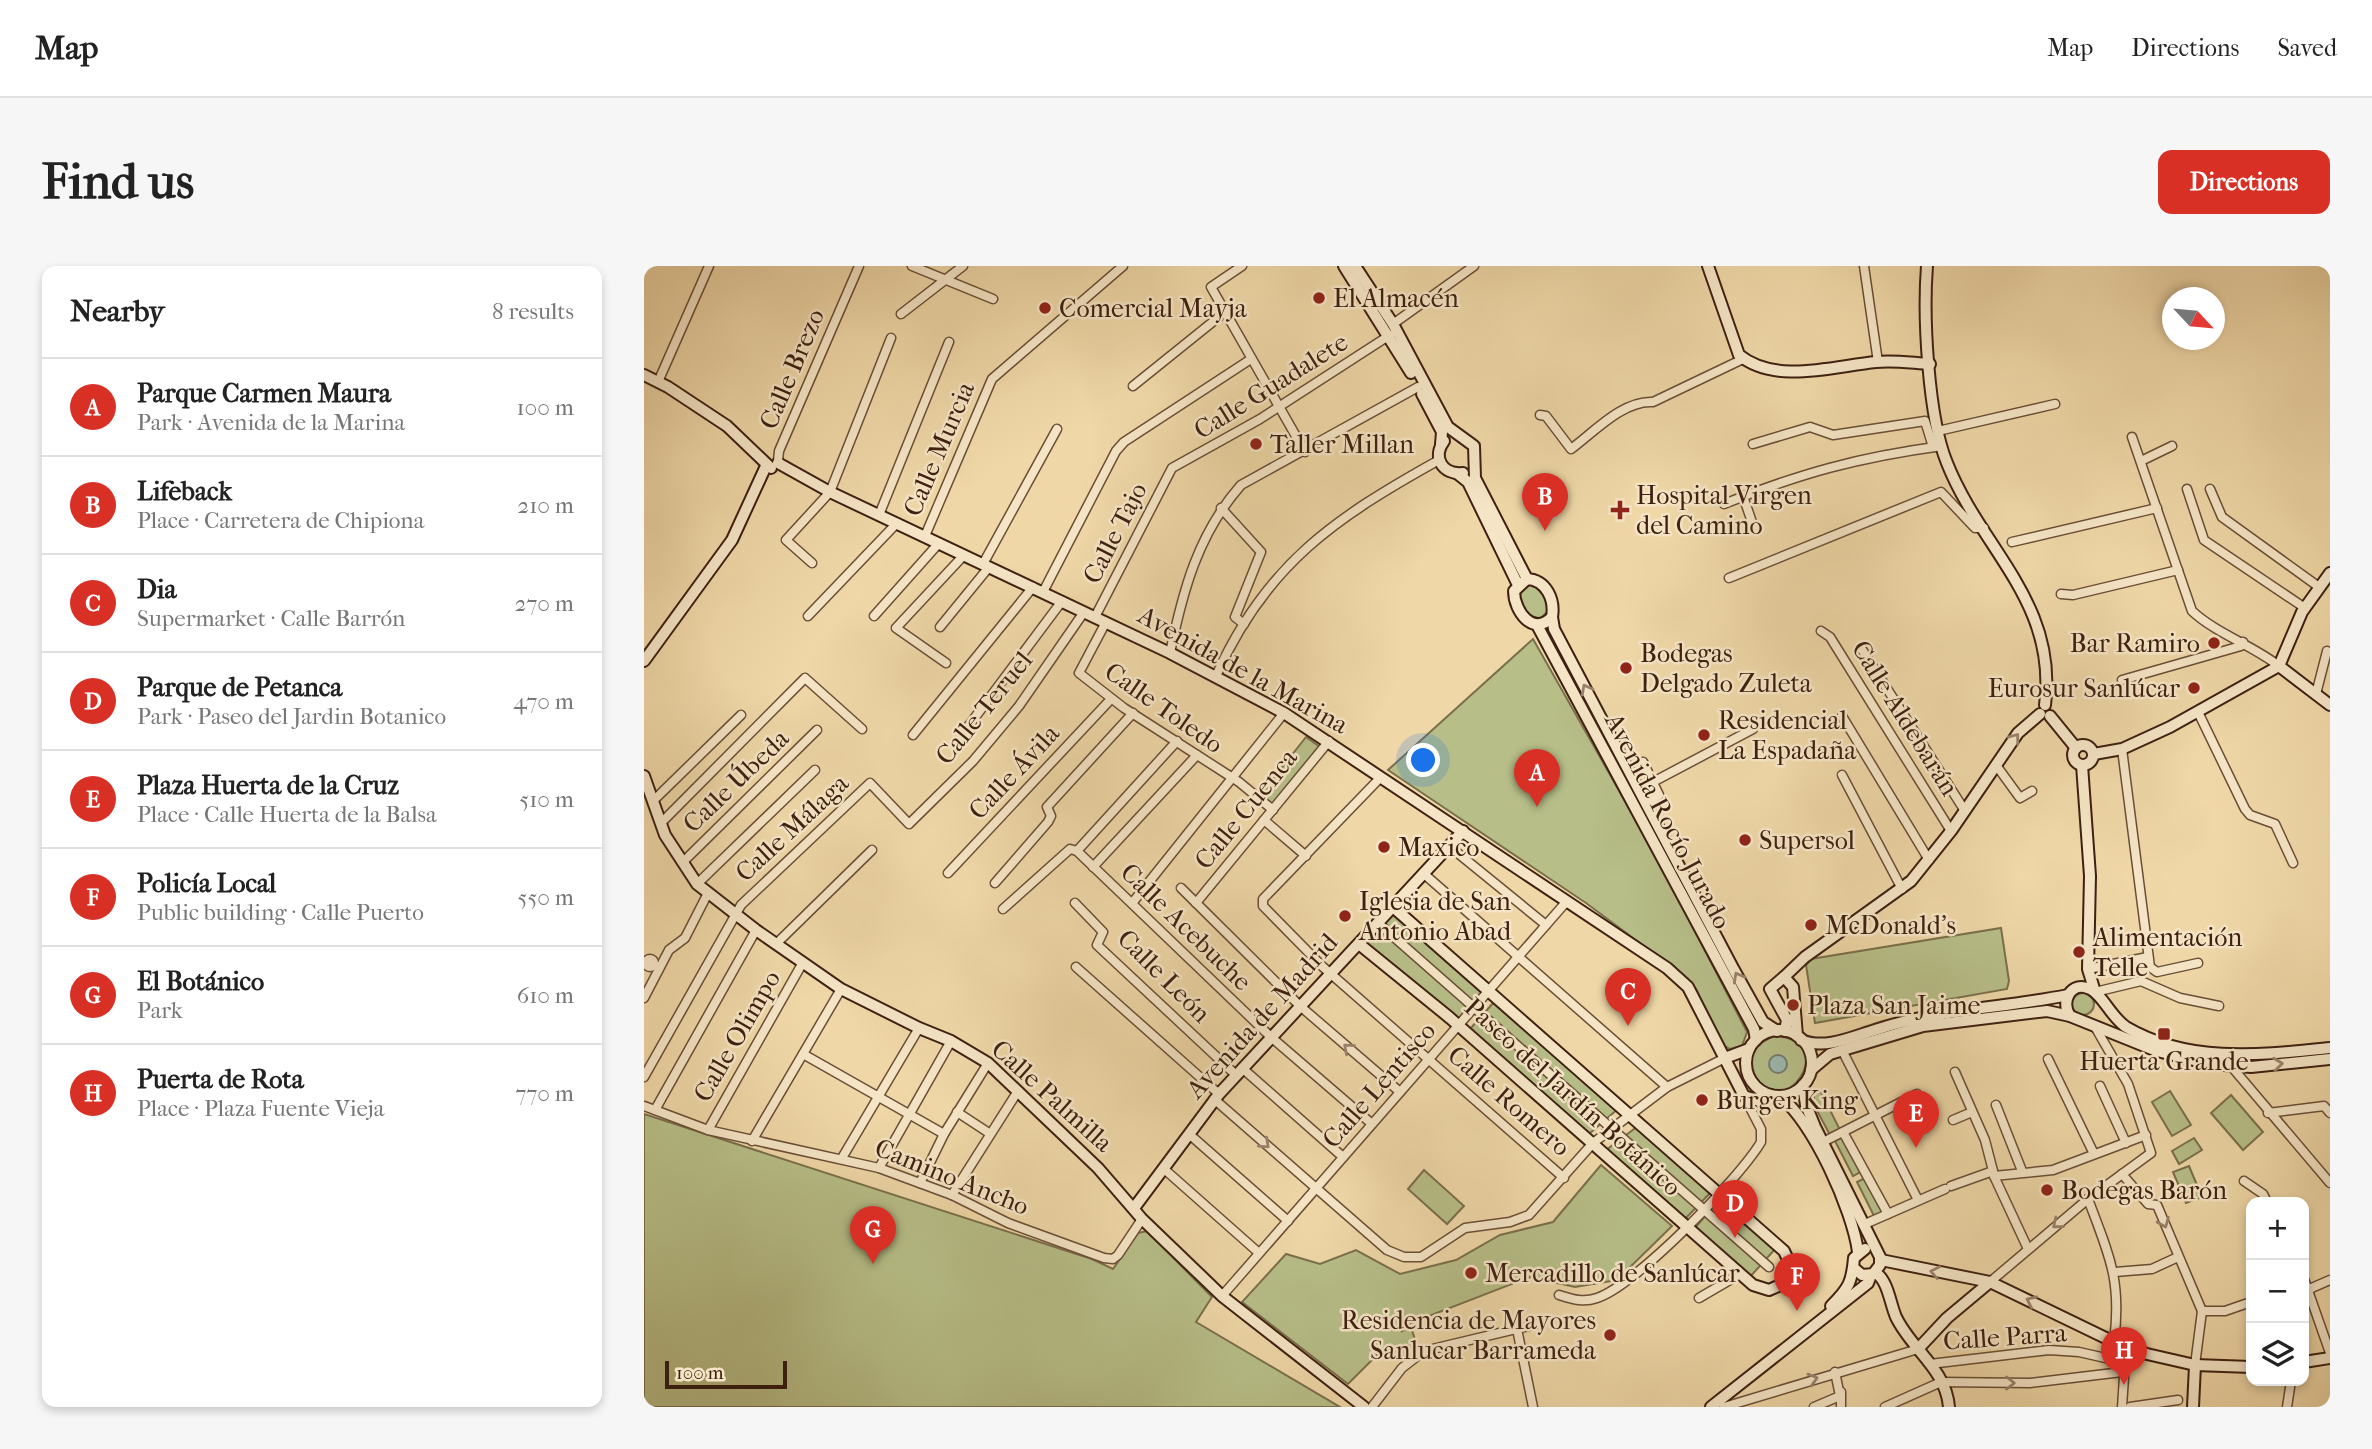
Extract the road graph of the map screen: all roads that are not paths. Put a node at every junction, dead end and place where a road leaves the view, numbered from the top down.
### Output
1 (709, 266) edge
2 (859, 266) edge
3 (912, 266) edge
4 (963, 266) edge
5 (1123, 266) edge
6 (1242, 266) edge
7 (1344, 266) edge
8 (1355, 266) edge
9 (1474, 266) edge
10 (1708, 266) edge
11 (1864, 266) edge
12 (1927, 266) edge
13 (944, 280) junction
14 (993, 299) dead end
15 (1225, 312) junction
16 (901, 314) dead end
17 (1391, 330) junction
18 (891, 338) dead end
19 (949, 342) dead end
20 (1251, 359) junction
21 (1743, 359) junction
22 (1878, 362) junction
23 (1930, 364) junction
24 (644, 375) edge
25 (658, 382) junction
26 (1133, 386) dead end
27 (1419, 387) junction
28 (2054, 404) dead end
29 (1279, 408) junction
30 (1540, 415) dead end
31 (1057, 429) dead end
32 (1938, 431) junction
33 (1460, 435) junction
34 (2132, 437) dead end
35 (1441, 444) junction
36 (1753, 444) dead end
37 (2172, 446) dead end
38 (1938, 447) junction
39 (1305, 452) junction
40 (1439, 460) junction
41 (2141, 461) junction
42 (772, 463) junction
43 (1474, 464) junction
44 (1172, 468) joint
45 (1458, 474) junction
46 (2187, 489) dead end
47 (2210, 489) dead end
48 (830, 492) junction
49 (1743, 496) junction
50 (1724, 504) dead end
51 (1221, 508) junction
52 (2157, 508) junction
53 (879, 515) junction
54 (897, 523) junction
55 (1754, 528) dead end
56 (1985, 528) junction
57 (925, 536) junction
58 (2012, 542) dead end
59 (939, 543) junction
60 (964, 555) junction
61 (812, 563) dead end
62 (986, 565) junction
63 (2178, 570) junction
64 (2330, 573) edge
65 (1729, 578) dead end
66 (1522, 582) junction
67 (2319, 587) junction
68 (1038, 590) junction
69 (2061, 594) dead end
70 (1062, 601) junction
71 (2305, 608) junction
72 (1084, 612) junction
73 (808, 616) dead end
74 (874, 616) dead end
75 (1552, 617) junction
76 (1101, 620) junction
77 (1244, 624) junction
78 (1537, 625) junction
79 (940, 627) dead end
80 (1821, 631) dead end
81 (2243, 642) junction
82 (1861, 648) dead end
83 (2328, 651) dead end
84 (1170, 653) junction
85 (644, 662) edge
86 (946, 663) dead end
87 (2279, 666) junction
88 (1216, 677) junction
89 (2122, 680) dead end
90 (2316, 694) junction
91 (1111, 699) junction
92 (2330, 705) edge
93 (2045, 712) junction
94 (2198, 712) junction
95 (1133, 713) junction
96 (1284, 713) junction
97 (741, 715) dead end
98 (1842, 716) dead end
99 (967, 728) dead end
100 (862, 729) dead end
101 (1753, 729) dead end
102 (817, 730) dead end
103 (914, 735) dead end
104 (1177, 741) junction
105 (1329, 741) junction
106 (2076, 748) junction
107 (2122, 749) junction
108 (2094, 754) junction
109 (1197, 755) junction
110 (1643, 762) dead end
111 (1996, 765) junction
112 (2081, 765) junction
113 (815, 770) dead end
114 (1842, 775) dead end
115 (644, 776) edge
116 (1380, 778) junction
117 (1232, 779) junction
118 (1653, 782) junction
119 (2032, 791) dead end
120 (653, 801) junction
121 (1646, 803) junction
122 (1273, 810) junction
123 (1965, 811) junction
124 (1264, 820) junction
125 (661, 823) junction
126 (909, 824) joint
127 (1462, 831) junction
128 (1951, 831) junction
129 (1449, 846) junction
130 (872, 850) dead end
131 (1077, 851) junction
132 (1306, 856) junction
133 (1929, 860) junction
134 (683, 862) junction
135 (2293, 863) dead end
136 (1093, 867) junction
137 (948, 873) dead end
138 (1423, 873) junction
139 (995, 883) dead end
140 (697, 884) junction
141 (1181, 888) dead end
142 (1902, 889) junction
143 (708, 893) junction
144 (1567, 901) junction
145 (1133, 902) junction
146 (1075, 903) dead end
147 (1196, 903) junction
148 (1393, 907) junction
149 (1003, 909) dead end
150 (735, 915) junction
151 (1378, 923) junction
152 (1546, 925) junction
153 (756, 930) junction
154 (776, 944) junction
155 (1359, 944) junction
156 (2148, 957) junction
157 (1518, 958) junction
158 (651, 963) edge
159 (2198, 963) dead end
160 (803, 964) junction
161 (1076, 967) dead end
162 (2088, 969) junction
163 (1330, 973) junction
164 (1784, 978) junction
165 (841, 989) junction
166 (1488, 991) junction
167 (2072, 991) junction
168 (2097, 995) junction
169 (644, 998) edge
170 (1300, 1006) junction
171 (2219, 1006) dead end
172 (1474, 1008) junction
173 (1796, 1009) junction
174 (1782, 1012) junction
175 (2070, 1016) junction
176 (2089, 1023) junction
177 (1458, 1026) junction
178 (919, 1028) junction
179 (1781, 1031) junction
180 (1271, 1037) junction
181 (1799, 1038) junction
182 (951, 1041) junction
183 (1753, 1044) junction
184 (2330, 1048) edge
185 (1842, 1050) junction
186 (1738, 1053) junction
187 (803, 1054) junction
188 (1725, 1058) junction
189 (1429, 1059) junction
190 (2048, 1059) dead end
191 (2330, 1059) edge
192 (988, 1063) junction
193 (2231, 1066) junction
194 (1731, 1070) junction
195 (1811, 1070) junction
196 (1239, 1071) junction
197 (1955, 1072) dead end
198 (644, 1077) edge
199 (1803, 1085) junction
200 (2100, 1086) dead end
201 (1667, 1087) junction
202 (1018, 1090) junction
203 (1400, 1092) junction
204 (1917, 1094) dead end
205 (878, 1096) junction
206 (1216, 1096) junction
207 (1744, 1096) junction
208 (1775, 1096) junction
209 (1759, 1101) junction
210 (1996, 1105) dead end
211 (644, 1106) edge
212 (2328, 1109) edge
213 (655, 1110) junction
214 (957, 1112) junction
215 (1972, 1112) junction
216 (2268, 1113) junction
217 (911, 1114) junction
218 (1630, 1114) junction
219 (1754, 1116) junction
220 (1874, 1117) junction
221 (1953, 1120) dead end
222 (1372, 1124) junction
223 (708, 1129) junction
224 (1612, 1129) junction
225 (1843, 1132) junction
226 (989, 1133) junction
227 (1189, 1133) junction
228 (944, 1134) junction
229 (2146, 1135) junction
230 (752, 1141) junction
231 (1823, 1142) junction
232 (1593, 1143) junction
233 (2126, 1143) junction
234 (2094, 1154) junction
235 (1343, 1157) junction
236 (842, 1158) junction
237 (1163, 1167) junction
238 (879, 1168) junction
239 (2022, 1171) junction
240 (1994, 1173) junction
241 (2122, 1174) junction
242 (1564, 1178) junction
243 (2244, 1181) dead end
244 (920, 1183) junction
245 (2330, 1183) edge
246 (1315, 1189) junction
247 (1719, 1192) junction
248 (952, 1195) junction
249 (2264, 1197) edge
250 (2088, 1199) junction
251 (1918, 1200) junction
252 (1134, 1208) junction
253 (1703, 1209) junction
254 (1888, 1214) junction
255 (1142, 1219) junction
256 (1287, 1221) junction
257 (1866, 1224) junction
258 (1684, 1227) junction
259 (2028, 1249) junction
260 (1858, 1252) junction
261 (1259, 1254) junction
262 (1878, 1256) junction
263 (2178, 1257) junction
264 (1769, 1267) dead end
265 (1855, 1269) junction
266 (2115, 1272) junction
267 (1740, 1274) junction
268 (1873, 1274) junction
269 (2330, 1280) edge
270 (1990, 1282) junction
271 (2309, 1283) edge
272 (2309, 1294) edge
273 (1559, 1295) dead end
274 (1222, 1296) junction
275 (1699, 1298) dead end
276 (2246, 1304) edge
277 (2202, 1311) junction
278 (1541, 1323) dead end
279 (1810, 1328) junction
280 (1517, 1329) junction
281 (2114, 1342) junction
282 (2126, 1347) junction
283 (1918, 1349) junction
284 (2330, 1353) edge
285 (2330, 1358) edge
286 (2309, 1361) edge
287 (2123, 1362) junction
288 (1930, 1364) junction
289 (2195, 1365) junction
290 (2246, 1367) edge
291 (1835, 1372) junction
292 (2122, 1372) junction
293 (1941, 1382) junction
294 (2290, 1386) edge
295 (1841, 1392) junction
296 (2178, 1400) dead end
297 (1364, 1407) edge
298 (1372, 1407) edge
299 (1532, 1407) edge
300 (1711, 1407) edge
301 (1724, 1407) edge
302 (1814, 1407) edge
303 (1841, 1407) edge
304 (1885, 1407) edge
305 (1949, 1407) edge
306 (2122, 1407) edge
307 (2130, 1407) edge
308 (2193, 1407) edge
309 (2287, 1407) edge

1 - 25 street
2 - 42 street, Calle Brezo
3 - 13 street
4 - 13 street
5 - 57 street, Calle Murcia
6 - 15 street
7 - 17 street
8 - 17 street
9 - 17 street, Calle Guadalete
10 - 21 street
11 - 22 street
12 - 23 street
13 - 14 street
13 - 16 street
15 - 20 street
15 - 26 street
17 - 27 street
17 - 29 street, Calle Guadalete
17 - 33 street
18 - 48 street
19 - 53 street
20 - 29 street
20 - 68 street
21 - 22 street
21 - 30 street
22 - 23 street
23 - 32 street
24 - 25 street, Avenida de la Marina
25 - 42 street, Avenida de la Marina
27 - 35 street
27 - 39 street
28 - 32 street
29 - 39 street
29 - 44 street, Calle Guadalete
31 - 62 street
32 - 38 street
33 - 35 street
33 - 43 street
34 - 41 street
35 - 40 street
36 - 38 street
37 - 41 street
38 - 49 street
38 - 56 street
39 - 51 street
40 - 45 street
40 - 77 street
41 - 52 street
42 - 48 street, Avenida de la Marina
42 - 85 street
43 - 45 street
43 - 66 street
44 - 76 street, Calle Tajo
45 - 66 street
46 - 71 street
47 - 67 street
48 - 53 street, Avenida de la Marina
48 - 61 street
49 - 50 street
49 - 55 street
51 - 77 street
51 - 84 street
52 - 58 street
52 - 63 street
53 - 54 street, Avenida de la Marina
54 - 57 street, Avenida de la Marina
54 - 73 street
56 - 65 street
56 - 93 street
57 - 59 street, Avenida de la Marina
59 - 60 street, Avenida de la Marina
59 - 74 street
60 - 62 street, Avenida de la Marina
60 - 86 street
62 - 68 street, Avenida de la Marina
62 - 79 street
63 - 69 street
63 - 81 street
64 - 67 street
66 - 75 street
66 - 78 street
67 - 71 street
68 - 70 street, Avenida de la Marina
68 - 103 street
70 - 72 street, Avenida de la Marina
70 - 99 street
71 - 87 street
72 - 76 street, Avenida de la Marina
72 - 126 street, Calle Teruel
75 - 78 street
121 -> 75 street, Avenida Rocío Jurado
76 - 84 street, Avenida de la Marina
76 - 91 street, Calle Toledo
77 - 88 street
78 - 183 street, Avenida Rocío Jurado
80 - 128 street, Calle Aldebarán
81 - 87 street
81 - 89 street
82 - 123 street
83 - 90 street
84 - 88 street, Avenida de la Marina
87 - 90 street
87 - 94 street
88 - 96 street, Avenida de la Marina
90 - 92 street
91 - 95 street, Calle Toledo
91 - 137 street, Calle Ávila
93 - 106 street
111 -> 93 street
94 - 107 street
94 - 135 street
95 - 104 street, Calle Toledo
95 - 139 street
96 - 105 street, Avenida de la Marina
96 - 117 street
97 - 120 street
98 - 133 street
100 - 125 street
101 - 118 street
102 - 134 street, Calle Úbeda
104 - 109 street, Calle Toledo
104 - 131 street
105 - 116 street, Avenida de la Marina
105 - 122 street, Calle Cuenca
106 - 108 street
106 - 112 street
107 - 108 street
107 - 156 street
108 - 112 street
109 - 117 street, Calle Toledo
109 - 136 street
110 - 118 street, Avenida Rocío Jurado
111 - 119 street
111 - 123 street
112 - 162 street
113 - 140 street
114 - 142 street
115 - 120 street, Calle Palmilla
116 - 127 street, Avenida de la Marina
116 - 132 street
117 - 122 street, Calle Toledo
117 - 145 street
118 - 121 street, Avenida Rocío Jurado
120 - 125 street, Calle Palmilla
179 -> 121 street, Avenida Rocío Jurado
122 - 124 street, Calle Cuenca
123 - 128 street
124 - 132 street
124 - 147 street, Calle Cuenca
125 - 134 street, Calle Palmilla
126 - 150 street, Calle Málaga
127 - 129 street, Avenida de Madrid
127 - 144 street, Avenida de la Marina
128 - 133 street
129 - 138 street, Avenida de Madrid
129 - 152 street
130 - 154 street
131 - 136 street, Calle Acebuche
131 - 149 street
132 - 163 street, Calle Romero
133 - 142 street
134 - 140 street, Calle Palmilla
136 - 145 street, Calle Acebuche
138 - 148 street, Avenida de Madrid
138 - 157 street
140 - 143 street, Calle Palmilla
141 - 147 street
142 - 164 street
143 - 150 street, Calle Palmilla
143 - 158 street
144 - 152 street, Calle Lentisco
144 - 188 street, Avenida de la Marina
145 - 180 street, Calle Acebuche
146 - 196 street, Calle León
147 - 170 street
148 - 151 street, Avenida de Madrid
148 - 166 street, Paseo del Jardín Botánico
150 - 153 street, Calle Palmilla
150 - 198 street
151 - 155 street, Avenida de Madrid
151 - 172 street
152 - 157 street, Calle Lentisco
153 - 154 street, Calle Palmilla
153 - 213 street
154 - 160 street, Calle Palmilla
155 - 163 street, Avenida de Madrid
155 - 177 street, Paseo del Jardín Botánico
156 - 159 street
156 - 162 street
157 - 166 street, Calle Lentisco
157 - 201 street
158 - 169 street
160 - 165 street, Calle Palmilla
160 - 223 street, Calle Olimpo
161 - 206 street
162 - 167 street
162 - 168 street
163 - 170 street, Avenida de Madrid
163 - 189 street, Calle Romero
164 - 173 street
164 - 174 street
165 - 178 street, Calle Palmilla
165 - 187 street
166 - 172 street, Calle Lentisco
166 - 218 street, Paseo del Jardín Botánico
167 - 168 street
167 - 175 street
167 - 181 street
168 - 171 street
168 - 176 street
168 - 184 street
170 - 180 street, Avenida de Madrid
203 -> 170 street
172 - 177 street, Calle Lentisco
172 - 224 street
173 - 174 street
173 - 181 street
174 - 179 street
175 - 176 street
175 - 185 street
176 - 193 street
176 - 229 street
177 - 189 street, Calle Lentisco
177 - 232 street, Paseo del Jardín Botánico
178 - 182 street, Calle Palmilla
178 - 205 street
179 - 181 street
179 - 183 street
180 - 196 street, Avenida de Madrid
180 - 222 street, Calle Acebuche
181 - 195 street
182 - 192 street, Calle Palmilla
182 - 217 street
183 - 186 street
183 - 208 street
185 - 195 street
185 - 220 street
186 - 188 street
186 - 194 street
187 - 205 street
187 - 230 street
188 - 194 street, Avenida de la Marina
188 - 201 street
189 - 203 street, Calle Lentisco
189 - 242 street, Calle Romero
190 - 234 street
193 -> 191 street
192 - 202 street, Calle Palmilla
192 - 214 street
193 - 216 street
194 - 207 street, Avenida de la Marina
195 - 199 street
196 - 206 street, Avenida de Madrid
196 - 235 street
197 - 215 street
199 - 208 street
199 - 231 street
200 - 233 street
201 - 218 street
202 - 226 street
202 - 252 street, Calle Palmilla
203 - 222 street, Calle Lentisco
204 - 220 street
205 - 217 street
205 - 236 street
206 - 227 street, Avenida de Madrid
206 -> 246 street
207 - 209 street
207 - 219 street
208 - 209 street
208 - 260 street
209 - 219 street
210 - 239 street
211 - 213 street, Camino Ancho
212 - 216 street
213 - 223 street, Camino Ancho
214 - 226 street
214 - 228 street
215 - 221 street
215 - 240 street
216 - 245 street
217 - 228 street
217 - 238 street
218 - 224 street
218 - 247 street, Paseo del Jardín Botánico
219 - 247 street
220 - 225 street
220 - 251 street
222 - 235 street, Calle Lentisco
223 - 230 street, Camino Ancho
224 - 232 street
224 - 253 street
225 - 231 street
225 - 254 street
226 - 248 street
227 - 237 street, Avenida de Madrid
227 - 256 street
228 - 244 street
229 - 233 street
229 - 241 street
230 - 236 street, Camino Ancho
231 - 257 street
232 - 242 street
232 - 258 street, Paseo del Jardín Botánico
233 - 234 street
234 - 239 street
235 - 246 street, Calle Lentisco
236 - 238 street, Camino Ancho
237 - 252 street, Avenida de Madrid
237 - 261 street
238 - 244 street, Camino Ancho
239 - 240 street
240 - 251 street
240 - 259 street
241 - 250 street
241 -> 263 street
242 - 246 street
243 - 249 street
244 - 248 street, Camino Ancho
246 - 256 street, Calle Lentisco
247 - 253 street
247 - 267 street, Paseo del Jardín Botánico
248 - 255 street, Camino Ancho
250 -> 259 street
250 - 266 street
251 - 254 street
252 - 255 street, Calle Palmilla
253 - 258 street
253 - 264 street
254 - 257 street
255 - 274 street, Calle Palmilla
256 - 261 street, Calle Lentisco
257 - 262 street
258 - 267 street, Paseo del Jardín Botánico
258 - 273 street
259 - 270 street
260 - 262 street
260 - 265 street
261 - 274 street, Calle Lentisco
262 - 268 street
270 -> 262 street
263 - 266 street
263 - 277 street
265 - 268 street
265 - 279 street
266 - 281 street
267 - 275 street
268 - 279 street
268 - 283 street
269 - 271 street
281 -> 270 street
270 - 283 street
272 - 284 street
274 - 297 street, Calle Palmilla
276 - 277 street
277 - 289 street
278 - 280 street
279 - 300 street
280 - 298 street
280 - 299 street
281 - 282 street
282 - 287 street
282 - 289 street
283 - 288 street
283 - 291 street
285 - 286 street
287 - 288 street, Calle Parra
287 - 292 street
288 - 293 street
289 - 290 street
289 - 308 street
291 - 295 street
301 -> 291 street
293 -> 292 street
292 - 306 street
293 - 304 street
293 - 305 street
294 - 309 street
295 - 302 street
295 - 303 street
296 - 307 street

